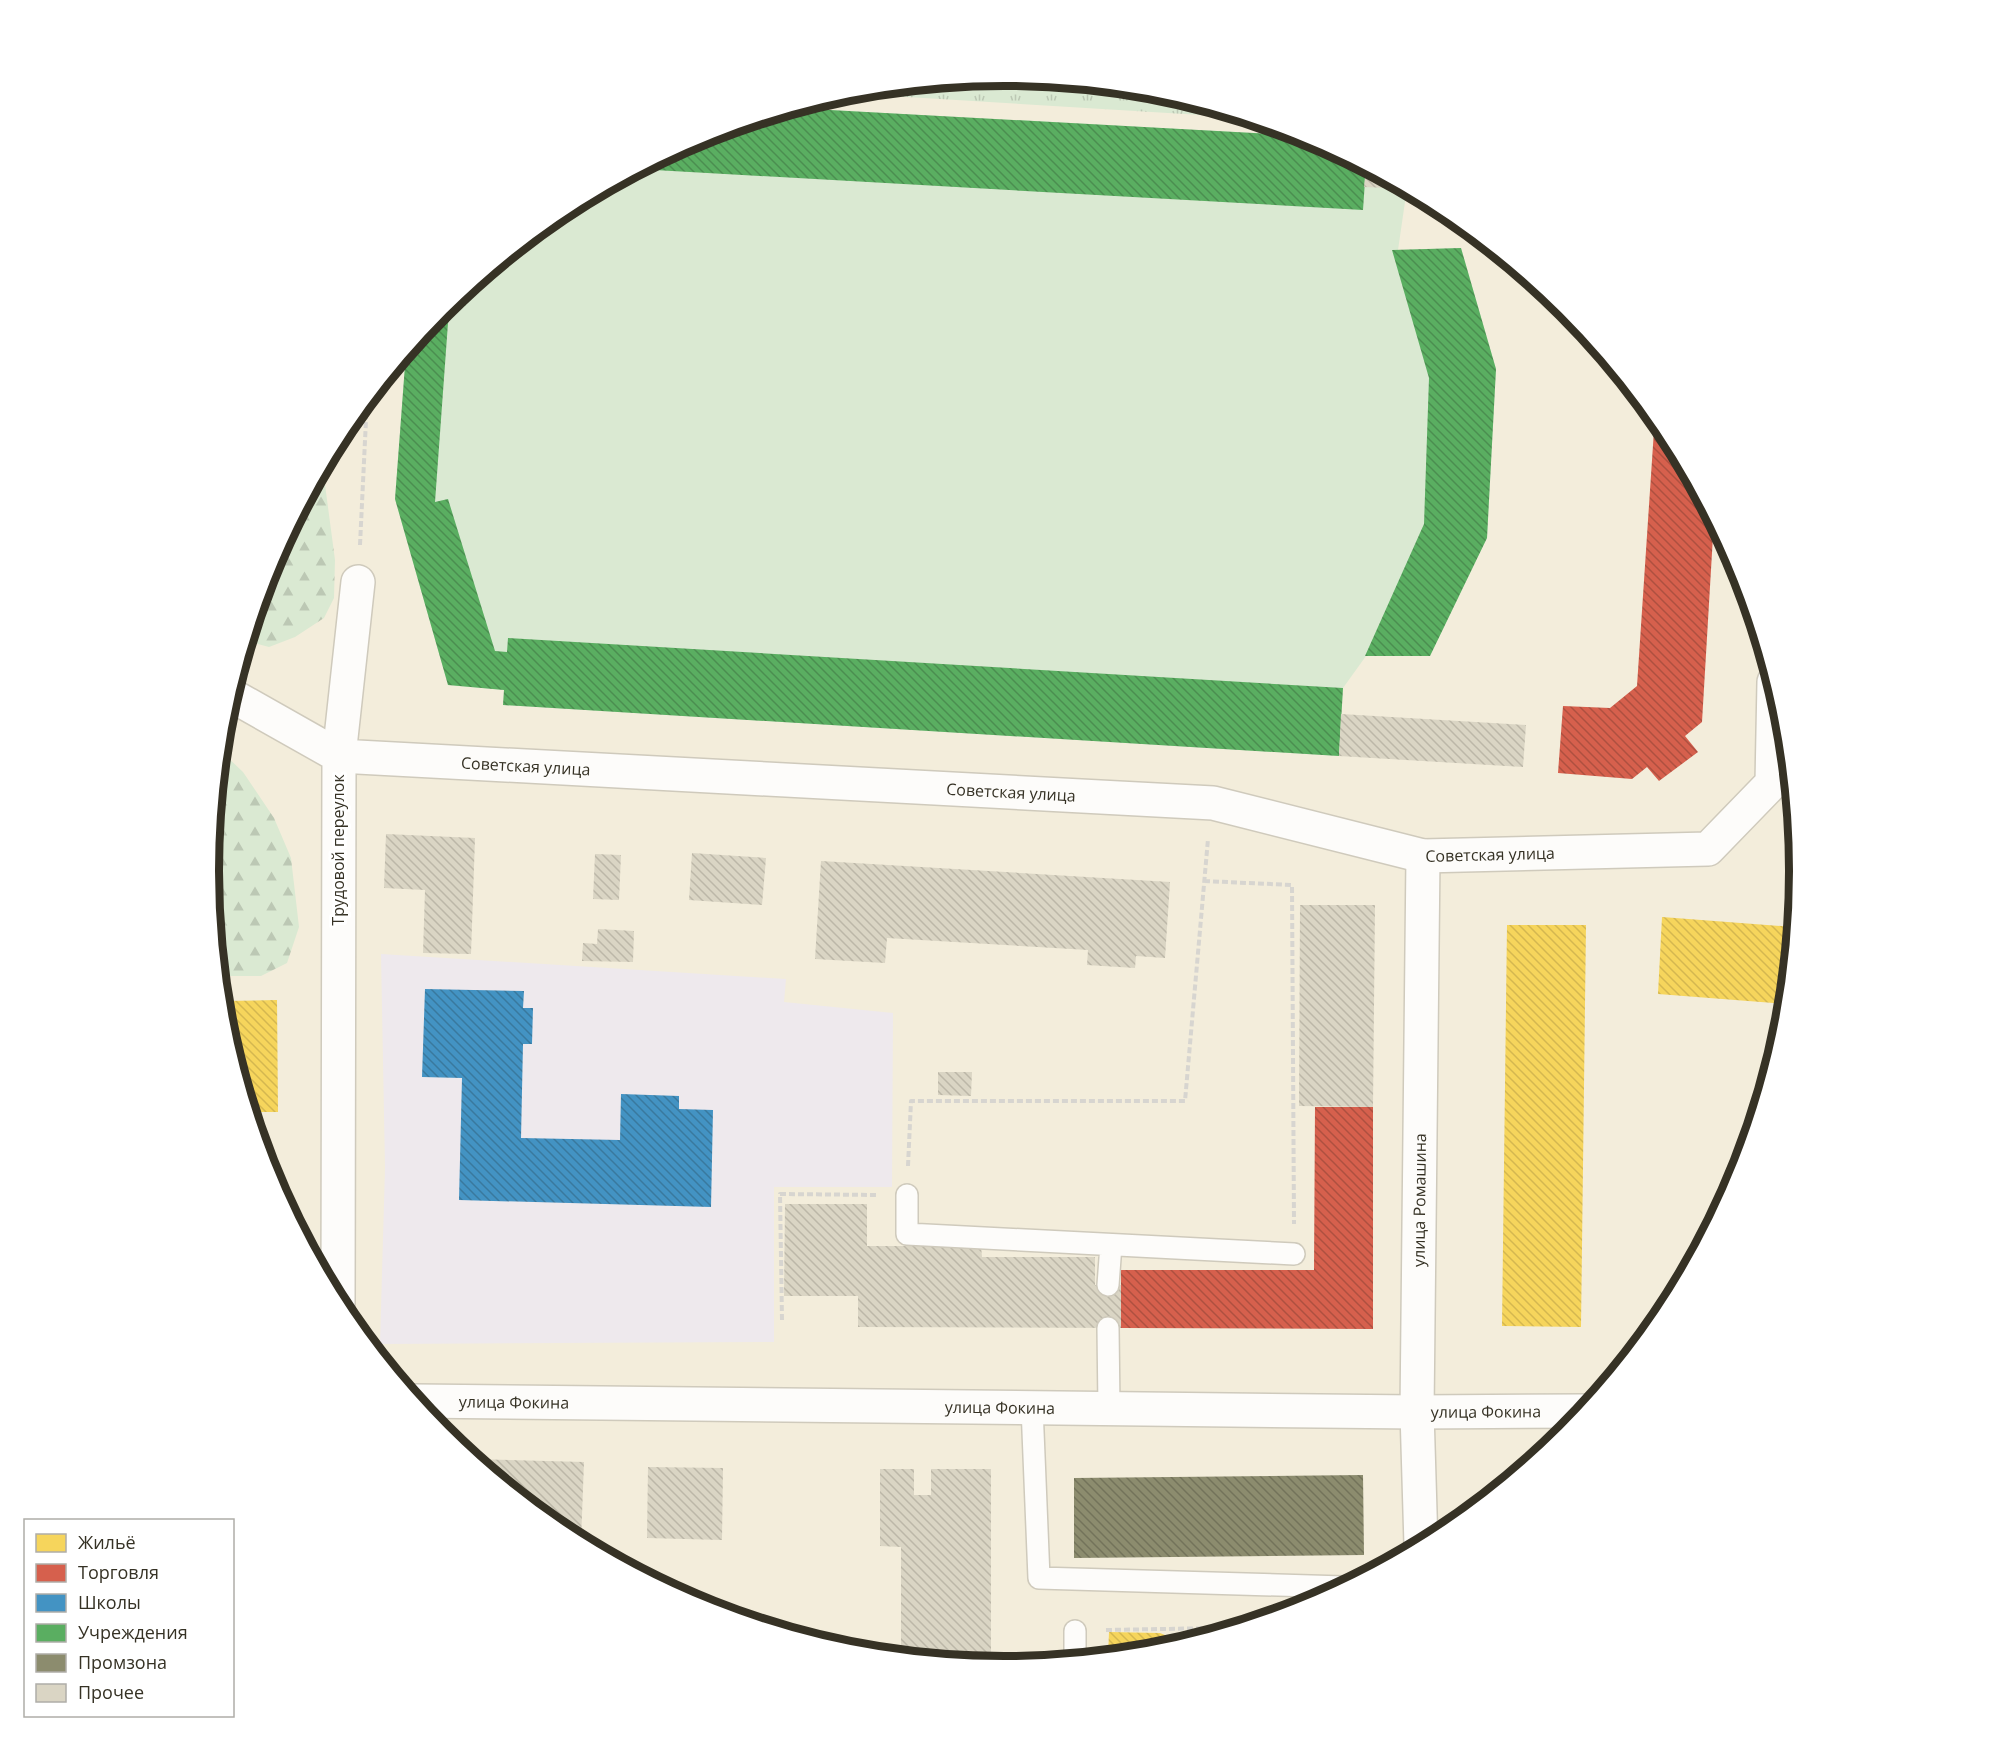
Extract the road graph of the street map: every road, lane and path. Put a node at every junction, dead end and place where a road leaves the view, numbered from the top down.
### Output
1 (366, 415) edge
2 (358, 582) joint
3 (239, 699) edge
4 (1773, 714) edge
5 (339, 756) junction
6 (1213, 803) junction
7 (1423, 856) junction
8 (1203, 881) junction
9 (907, 1196) junction
10 (1111, 1245) junction
11 (1294, 1254) joint
12 (338, 1284) edge
13 (1108, 1285) dead end
14 (782, 1320) dead end
15 (1108, 1328) dead end
16 (426, 1401) edge
17 (1032, 1407) junction
18 (1109, 1408) junction
19 (1574, 1411) edge
20 (1417, 1412) junction
21 (1421, 1535) edge
22 (1326, 1586) edge
23 (1211, 1628) edge
24 (1075, 1631) joint
25 (1075, 1652) edge

1 - 2 path
2 - 5 street, Трудовой переулок
3 - 5 street, Советская улица
4 - 7 street, Советская улица
5 - 6 street, Советская улица
5 - 12 street, Трудовой переулок
6 - 7 street, Советская улица
6 - 8 path
7 - 20 street, улица Ромашина
8 - 9 path
8 - 11 path
9 - 10 lane
9 - 14 path
10 - 11 lane
10 - 13 lane
15 - 18 lane
16 - 17 street, улица Фокина
17 - 18 street, улица Фокина
17 - 22 lane
18 - 20 street, улица Фокина
19 - 20 street, улица Фокина
20 - 21 street, улица Ромашина
23 - 24 path
24 - 25 lane

